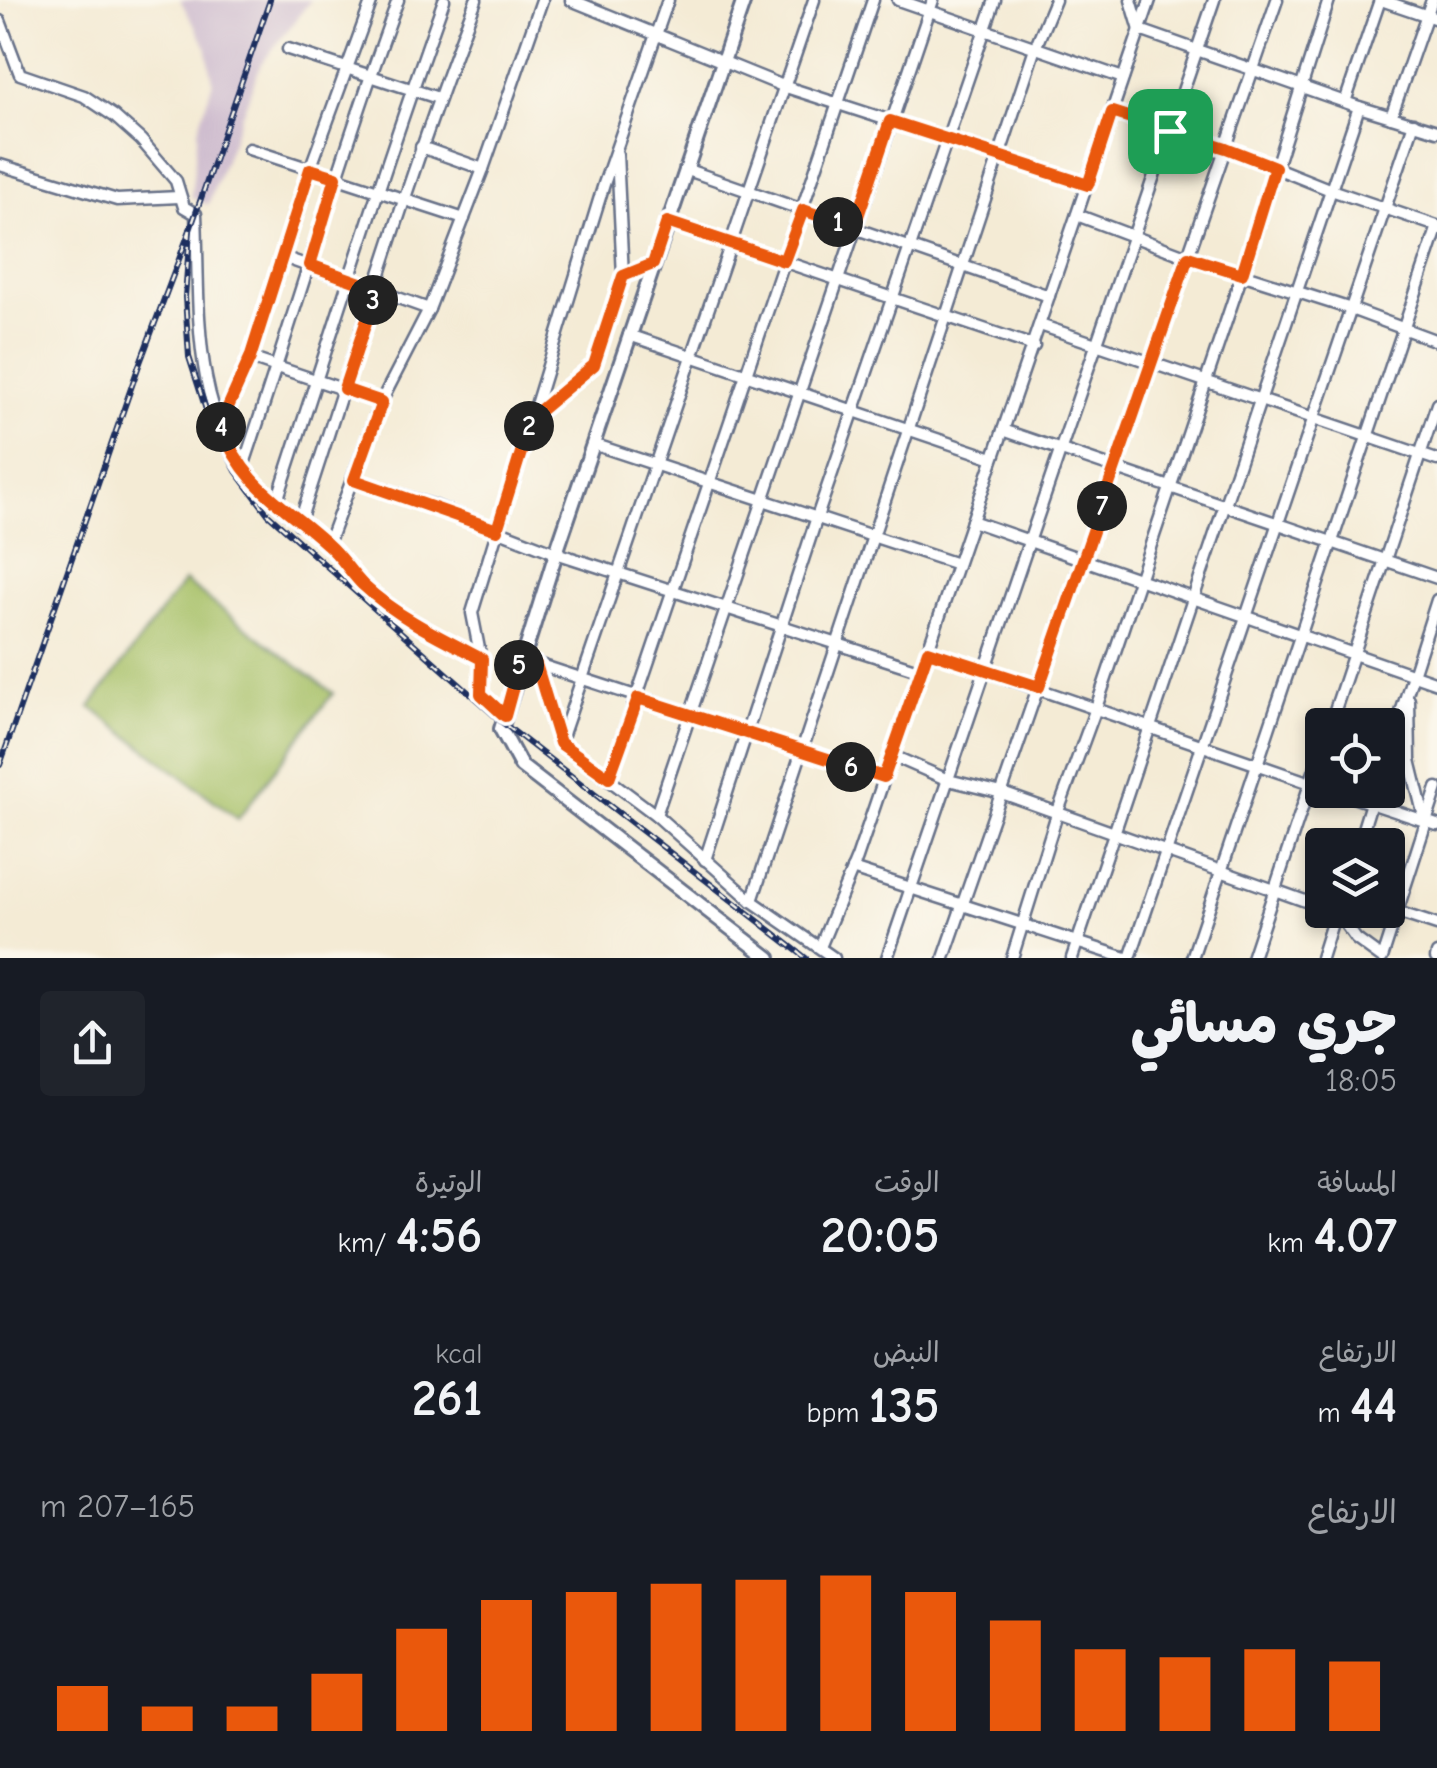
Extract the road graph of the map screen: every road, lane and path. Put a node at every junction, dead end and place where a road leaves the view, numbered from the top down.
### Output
1 (372, 0) edge
2 (398, 0) edge
3 (444, 0) edge
4 (476, 0) edge
5 (542, 0) edge
6 (571, 0) edge
7 (668, 0) edge
8 (744, 0) edge
9 (814, 0) edge
10 (873, 0) edge
11 (898, 0) edge
12 (995, 0) edge
13 (1055, 0) edge
14 (1131, 0) edge
15 (1150, 0) edge
16 (1214, 0) edge
17 (1278, 0) edge
18 (1328, 0) edge
19 (1381, 0) edge
20 (1432, 0) edge
21 (931, 5) edge
22 (1432, 17) edge
23 (0, 21) edge
24 (983, 30) junction
25 (1140, 30) junction
26 (654, 35) junction
27 (1035, 48) junction
28 (288, 49) dead end
29 (1197, 51) junction
30 (722, 61) junction
31 (345, 68) junction
32 (1254, 69) junction
33 (370, 76) junction
34 (1123, 78) junction
35 (783, 86) junction
36 (1300, 86) junction
37 (412, 90) junction
38 (438, 98) junction
39 (1345, 102) junction
40 (838, 104) junction
41 (1358, 107) junction
42 (1112, 112) junction
43 (1391, 117) junction
44 (890, 121) junction
45 (1414, 124) junction
46 (1437, 130) edge
47 (1170, 131) junction
48 (946, 139) junction
49 (421, 147) junction
50 (248, 148) dead end
51 (616, 148) junction
52 (1226, 148) junction
53 (1000, 156) junction
54 (0, 164) edge
55 (1275, 167) junction
56 (310, 169) junction
57 (483, 169) junction
58 (685, 169) junction
59 (336, 177) junction
60 (1088, 185) junction
61 (1331, 190) junction
62 (377, 191) junction
63 (747, 191) junction
64 (179, 197) junction
65 (403, 200) junction
66 (1386, 206) junction
67 (803, 210) junction
68 (1078, 215) junction
69 (464, 219) junction
70 (667, 222) junction
71 (854, 228) junction
72 (1437, 228) edge
73 (1134, 237) junction
74 (730, 243) junction
75 (910, 248) junction
76 (284, 257) junction
77 (1188, 257) junction
78 (784, 261) junction
79 (653, 264) junction
80 (310, 265) junction
81 (963, 266) junction
82 (1242, 274) junction
83 (623, 276) junction
84 (837, 279) junction
85 (351, 280) junction
86 (377, 289) junction
87 (1296, 293) junction
88 (1049, 296) junction
89 (892, 298) junction
90 (429, 309) junction
91 (1351, 309) junction
92 (946, 316) junction
93 (1040, 325) junction
94 (1404, 330) junction
95 (629, 335) junction
96 (1437, 340) edge
97 (1097, 344) junction
98 (1034, 346) junction
99 (691, 356) junction
100 (250, 358) junction
101 (1152, 363) junction
102 (277, 367) junction
103 (744, 374) junction
104 (316, 380) junction
105 (1206, 381) junction
106 (344, 389) junction
107 (800, 392) junction
108 (1261, 400) junction
109 (382, 402) junction
110 (1437, 404) edge
111 (854, 411) junction
112 (532, 417) junction
113 (1314, 418) junction
114 (220, 425) junction
115 (906, 428) junction
116 (1004, 430) junction
117 (1368, 436) junction
118 (593, 444) junction
119 (1060, 450) junction
120 (1420, 454) junction
121 (994, 458) junction
122 (1437, 460) edge
123 (654, 464) junction
124 (243, 467) junction
125 (1115, 468) junction
126 (354, 480) junction
127 (708, 482) junction
128 (1170, 487) junction
129 (763, 500) junction
130 (276, 504) junction
131 (1225, 506) junction
132 (816, 517) junction
133 (972, 520) junction
134 (299, 524) junction
135 (1278, 524) junction
136 (497, 530) junction
137 (871, 535) junction
138 (1030, 540) junction
139 (1333, 542) junction
140 (328, 544) junction
141 (556, 553) junction
142 (1083, 559) junction
143 (1385, 560) junction
144 (957, 564) junction
145 (618, 573) junction
146 (1437, 577) edge
147 (1140, 579) junction
148 (673, 590) junction
149 (1194, 598) junction
150 (1437, 600) edge
151 (726, 608) junction
152 (1246, 617) junction
153 (781, 626) junction
154 (1302, 638) junction
155 (836, 643) junction
156 (928, 651) junction
157 (1354, 653) junction
158 (521, 658) junction
159 (482, 659) junction
160 (536, 664) junction
161 (985, 670) junction
162 (921, 671) junction
163 (1414, 673) junction
164 (582, 679) junction
165 (1437, 683) edge
166 (1039, 687) junction
167 (1408, 689) junction
168 (638, 698) junction
169 (1096, 708) junction
170 (1336, 708) edge
171 (1402, 708) edge
172 (505, 716) junction
173 (691, 716) junction
174 (1151, 726) junction
175 (747, 734) junction
176 (560, 743) junction
177 (1202, 747) junction
178 (803, 753) junction
179 (891, 756) junction
180 (1259, 766) junction
181 (884, 777) junction
182 (609, 778) junction
183 (948, 780) junction
184 (1305, 782) edge
185 (1437, 788) edge
186 (1002, 792) junction
187 (1307, 808) edge
188 (1388, 808) edge
189 (1057, 814) junction
190 (656, 815) junction
191 (1431, 824) edge
192 (1115, 833) junction
193 (1167, 850) junction
194 (706, 860) junction
195 (852, 869) junction
196 (1223, 869) junction
197 (1405, 881) edge
198 (910, 890) junction
199 (1275, 890) junction
200 (1305, 900) edge
201 (752, 901) junction
202 (962, 906) junction
203 (1405, 914) edge
204 (1437, 925) edge
205 (1024, 926) junction
206 (1330, 928) edge
207 (1348, 928) edge
208 (1388, 928) edge
209 (1079, 940) junction
210 (820, 946) junction
211 (769, 958) edge
212 (834, 958) edge
213 (886, 958) edge
214 (944, 958) edge
215 (1012, 958) edge
216 (1072, 958) edge
217 (1128, 958) edge
218 (1192, 958) edge
219 (1252, 958) edge
220 (1321, 958) edge

1 - 31 street
2 - 33 street
3 - 37 street
4 - 38 street
5 - 57 street
6 - 26 street
7 - 26 street
8 - 30 main road
9 - 35 street
10 - 40 street
11 - 21 street
12 - 24 street
13 - 27 street
14 - 25 street
15 - 25 street
16 - 29 street
17 - 32 street
18 - 36 street
19 - 22 street
19 - 39 street
20 - 22 street
21 - 24 street
21 - 44 street
22 - 43 street
23 - 64 street
24 - 27 street
24 - 48 street
25 - 29 street
25 - 34 street
26 - 30 street
26 - 51 street
27 - 34 street
27 - 53 street
28 - 31 street
29 - 32 street
29 - 47 street
30 - 35 street
30 - 58 main road
31 - 33 street
31 - 56 street
32 - 36 street
32 - 52 street
33 - 37 street
33 - 59 street
34 - 42 street
35 - 40 street
35 - 63 street
36 - 39 street
36 - 55 street
37 - 38 street
37 - 62 street
38 - 49 street
39 - 41 street
40 - 44 street
40 - 67 street
41 - 43 street
41 - 61 street
42 - 47 street
42 - 60 street
43 - 45 street
44 - 48 street
44 - 71 street
45 - 46 street
45 - 66 street
47 - 52 street
47 - 73 street
48 - 53 street
48 - 75 street
49 - 57 street
49 - 65 street
50 - 56 street
51 - 83 street
51 - 112 street
52 - 55 street
52 - 77 street
53 - 60 street
53 - 81 street
54 - 64 street
55 - 61 street
55 - 82 street
56 - 59 street
56 - 76 street
57 - 69 street
58 - 63 street
58 - 70 main road
59 - 62 street
59 - 80 street
60 - 68 street
61 - 66 street
61 - 87 street
62 - 65 street
62 - 85 street
63 - 67 street
63 - 74 street
64 - 114 street
65 - 69 street
65 - 86 street
66 - 72 street
66 - 91 street
67 - 71 street
67 - 78 street
68 - 73 street
68 - 88 street
69 - 90 street
70 - 74 street
70 - 79 main road
71 - 75 street
71 - 84 street
72 - 94 street
73 - 77 street
73 - 97 street
74 - 78 street
74 - 99 street
75 - 81 street
75 - 89 street
76 - 80 street
76 - 100 street
77 - 82 street
77 - 101 street
78 - 84 street
78 - 103 street
79 - 83 street
79 - 95 main road
80 - 85 street
80 - 102 street
81 - 88 street
81 - 92 street
82 - 87 street
82 - 105 street
83 - 112 street
84 - 89 street
84 - 107 street
85 - 86 street
85 - 104 street
86 - 90 street
86 - 106 street
87 - 91 street
87 - 108 street
88 - 93 street
89 - 92 street
89 - 111 street
90 - 109 street
91 - 94 street
91 - 113 street
92 - 98 street
92 - 115 street
93 - 97 street
93 - 98 street
94 - 96 street
94 - 117 street
95 - 99 street
95 - 118 main road
97 - 101 street
97 - 119 street
98 - 116 street
99 - 103 street
99 - 123 street
100 - 102 street
100 - 114 street
101 - 105 street
101 - 125 street
102 - 104 street
102 - 124 street
103 - 107 street
103 - 127 street
104 - 106 street
104 - 130 street
105 - 108 street
105 - 128 street
106 - 109 street
106 - 134 street
107 - 111 street
107 - 129 street
108 - 113 street
108 - 131 street
109 - 126 street
110 - 120 street
111 - 115 street
111 - 132 street
112 - 136 street
113 - 117 street
113 - 135 street
114 - 124 street
115 - 121 street
115 - 137 street
116 - 119 street
116 - 121 street
117 - 120 street
117 - 139 street
118 - 123 street
118 - 141 main road
119 - 125 street
119 - 138 street
120 - 122 street
120 - 143 street
121 - 133 street
123 - 127 street
123 - 145 street
124 - 130 street
125 - 128 street
125 - 142 street
126 - 136 street
126 - 140 street
127 - 129 street
127 - 148 street
128 - 131 street
128 - 147 street
129 - 132 street
129 - 151 street
130 - 134 street
131 - 135 street
131 - 149 street
132 - 137 street
132 - 153 street
133 - 138 street
133 - 144 street
134 - 140 street
135 - 139 street
135 - 152 street
136 - 141 street
136 - 159 street
137 - 144 street
137 - 155 street
138 - 142 street
138 - 161 street
139 - 143 street
139 - 154 street
140 - 159 street
141 - 145 street
141 - 158 main road
142 - 147 street
142 - 166 street
143 - 146 street
143 - 157 street
144 - 156 street
145 - 148 street
145 - 164 street
147 - 149 street
147 - 169 street
148 - 151 street
148 - 168 street
149 - 152 street
149 - 174 street
150 - 163 street
151 - 153 street
151 - 173 street
152 - 154 street
152 - 177 street
153 - 155 street
153 - 175 street
154 - 157 street
154 - 180 street
155 - 162 street
155 - 178 street
156 - 161 street
156 - 162 street
157 - 163 street
157 - 170 street
158 - 160 street
158 - 172 main road
159 - 172 street
160 - 164 street
160 - 176 street
161 - 166 street
161 - 183 street
162 - 179 street
163 - 165 street
163 - 167 street
164 - 168 street
164 - 176 street
166 - 169 street
166 - 186 street
167 - 171 street
167 - 191 street
168 - 173 street
168 - 182 street
169 - 174 street
169 - 189 street
172 - 211 main road
173 - 175 street
173 - 190 street
174 - 177 street
174 - 192 street
175 - 178 street
175 - 194 street
176 - 182 street
177 - 180 street
177 - 193 street
178 - 181 street
178 - 201 street
179 - 181 street
179 - 183 street
180 - 184 street
180 - 196 street
181 - 195 street
182 - 190 street
183 - 186 street
183 - 198 street
185 - 191 street
186 - 189 street
186 - 202 street
187 - 199 street
188 - 191 street
189 - 192 street
189 - 205 street
190 - 194 street
191 - 197 street
192 - 193 street
192 - 209 street
193 - 196 street
193 - 217 street
194 - 201 street
195 - 198 street
195 - 210 street
196 - 199 street
196 - 218 street
198 - 202 street
198 - 213 street
199 - 200 street
199 - 219 street
201 - 210 street
202 - 205 street
202 - 214 street
203 - 204 street
205 - 209 street
205 - 215 street
206 - 220 street
207 - 208 street
209 - 216 street
209 - 217 street
210 - 212 street

